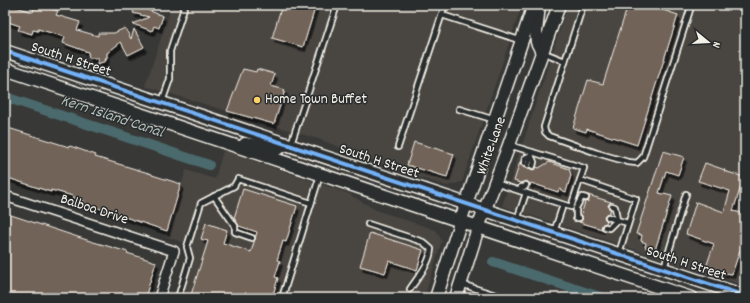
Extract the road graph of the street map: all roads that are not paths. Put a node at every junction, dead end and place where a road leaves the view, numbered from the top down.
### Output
1 (185, 5) edge
2 (337, 5) edge
3 (445, 5) edge
4 (534, 5) edge
5 (539, 5) edge
6 (559, 5) edge
7 (583, 5) edge
8 (689, 5) edge
9 (442, 15) junction
10 (522, 41) junction
11 (5, 51) edge
12 (542, 52) junction
13 (565, 61) junction
14 (5, 70) edge
15 (162, 102) junction
16 (459, 109) dead end
17 (494, 120) junction
18 (211, 138) junction
19 (289, 145) junction
20 (509, 145) junction
21 (398, 147) dead end
22 (531, 154) junction
23 (320, 175) junction
24 (580, 180) junction
25 (495, 183) junction
26 (526, 193) junction
27 (686, 194) dead end
28 (5, 196) edge
29 (214, 196) junction
30 (586, 198) dead end
31 (311, 203) junction
32 (466, 204) junction
33 (563, 205) junction
34 (612, 206) dead end
35 (574, 208) junction
36 (485, 210) junction
37 (582, 210) dead end
38 (608, 217) dead end
39 (579, 218) dead end
40 (616, 220) junction
41 (516, 221) junction
42 (460, 222) junction
43 (628, 223) junction
44 (368, 224) dead end
45 (605, 227) dead end
46 (478, 228) junction
47 (554, 233) junction
48 (252, 238) dead end
49 (554, 253) junction
50 (618, 254) junction
51 (663, 269) junction
52 (461, 284) junction
53 (410, 289) dead end
54 (745, 296) edge
55 (159, 298) edge
56 (178, 298) edge
57 (282, 298) edge
58 (436, 298) edge
59 (456, 298) edge
60 (505, 298) edge
61 (691, 298) edge

1 - 15 lane
2 - 19 lane
3 - 9 lane
4 - 10 street, White Lane
5 - 12 street
6 - 12 street, White Lane
7 - 13 lane
8 - 13 lane
9 - 10 lane
9 - 21 lane
10 - 17 street, White Lane
11 - 15 street, South H Street
12 - 13 lane
12 - 20 street, White Lane
14 - 18 street, South H Street
15 - 19 street, South H Street
16 - 17 lane
17 - 32 street, White Lane
18 - 19 street
18 - 23 street, South H Street
19 - 32 street, South H Street
20 - 22 lane
20 - 25 street, White Lane
22 - 22 lane
22 - 24 lane
23 - 31 lane
23 - 42 street, South H Street
24 - 35 lane
24 - 43 lane
25 - 26 lane
25 - 36 street, White Lane
26 - 33 lane
26 - 41 lane
27 - 51 lane
28 - 55 street, Balboa Drive
29 - 31 lane
29 - 48 lane
29 - 56 lane
30 - 35 lane
31 - 57 lane
32 - 36 street, South H Street
32 - 42 street, White Lane
33 - 35 lane
33 - 47 lane
34 - 40 lane
35 - 37 lane
35 - 39 lane
36 - 41 street, South H Street
36 - 46 street, White Lane
38 - 40 lane
40 - 43 lane
40 - 45 lane
41 - 47 street, South H Street
42 - 46 street, South H Street
42 - 58 street, White Lane
43 - 50 lane
44 - 53 lane
46 - 49 street, South H Street
46 - 52 street, White Lane
47 - 50 street, South H Street
49 - 50 street
49 - 61 street, South H Street
50 - 51 street, South H Street
51 - 54 street, South H Street
52 - 59 street, White Lane
52 - 60 lane

